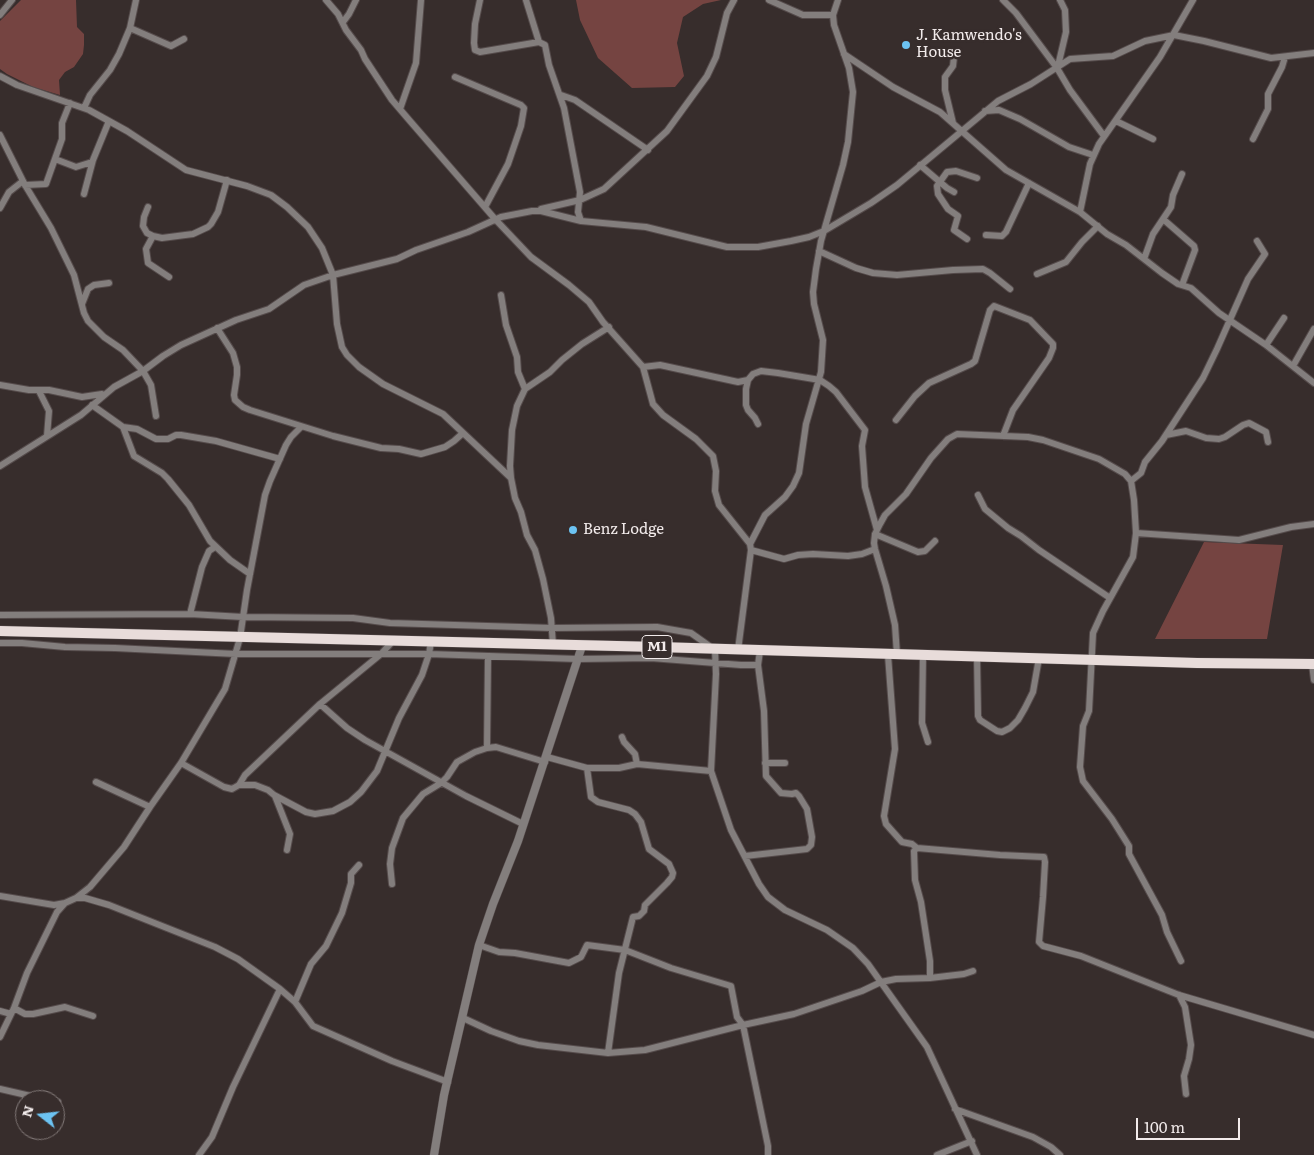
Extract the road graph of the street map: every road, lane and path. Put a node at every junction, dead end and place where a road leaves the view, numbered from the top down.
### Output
1 (12, 0) edge
2 (136, 0) edge
3 (326, 0) edge
4 (356, 0) edge
5 (421, 0) edge
6 (480, 0) edge
7 (526, 0) edge
8 (734, 0) edge
9 (770, 0) edge
10 (838, 0) edge
11 (1003, 0) edge
12 (1060, 0) edge
13 (1193, 0) edge
14 (0, 14) edge
15 (833, 15) junction
16 (343, 22) junction
17 (130, 28) junction
18 (1174, 35) junction
19 (184, 39) dead end
20 (539, 42) junction
21 (1314, 53) edge
22 (844, 54) junction
23 (950, 54) dead end
24 (1284, 56) junction
25 (1057, 68) junction
26 (0, 76) edge
27 (455, 77) dead end
28 (561, 95) junction
29 (70, 103) junction
30 (84, 108) junction
31 (400, 110) junction
32 (984, 111) junction
33 (109, 121) junction
34 (1116, 121) junction
35 (953, 123) junction
36 (960, 131) junction
37 (0, 135) edge
38 (1104, 136) junction
39 (1154, 138) dead end
40 (1253, 139) dead end
41 (648, 150) junction
42 (1093, 156) junction
43 (55, 160) junction
44 (92, 162) junction
45 (920, 165) junction
46 (1182, 174) dead end
47 (977, 178) dead end
48 (227, 180) junction
49 (939, 182) junction
50 (24, 183) junction
51 (1029, 183) junction
52 (954, 192) dead end
53 (84, 194) dead end
54 (580, 200) junction
55 (148, 207) dead end
56 (485, 207) junction
57 (0, 208) edge
58 (532, 210) junction
59 (1080, 212) junction
60 (495, 219) junction
61 (1163, 219) junction
62 (581, 221) junction
63 (1098, 226) junction
64 (824, 230) junction
65 (153, 236) junction
66 (986, 236) dead end
67 (966, 239) dead end
68 (1257, 241) dead end
69 (819, 252) junction
70 (1144, 259) junction
71 (1037, 274) dead end
72 (333, 275) junction
73 (169, 277) dead end
74 (109, 283) dead end
75 (1182, 285) junction
76 (1010, 289) dead end
77 (501, 295) dead end
78 (82, 306) junction
79 (1284, 318) dead end
80 (1228, 321) junction
81 (609, 327) junction
82 (217, 328) junction
83 (1314, 329) edge
84 (1266, 345) junction
85 (1293, 366) junction
86 (643, 367) junction
87 (143, 371) junction
88 (748, 380) junction
89 (820, 380) junction
90 (1314, 383) edge
91 (0, 385) edge
92 (525, 389) junction
93 (39, 391) junction
94 (104, 393) junction
95 (92, 405) junction
96 (156, 416) dead end
97 (896, 420) dead end
98 (758, 424) dead end
99 (123, 427) junction
100 (301, 427) junction
101 (463, 433) junction
102 (47, 436) junction
103 (1003, 436) junction
104 (1166, 436) junction
105 (1268, 442) dead end
106 (280, 459) junction
107 (0, 466) edge
108 (511, 478) junction
109 (1131, 481) junction
110 (978, 495) dead end
111 (1314, 524) edge
112 (876, 532) junction
113 (1136, 533) junction
114 (935, 541) dead end
115 (215, 547) junction
116 (750, 547) junction
117 (875, 549) junction
118 (250, 574) junction
119 (1110, 598) junction
120 (190, 614) junction
121 (0, 615) edge
122 (242, 617) junction
123 (552, 628) junction
124 (0, 631) edge
125 (240, 638) junction
126 (393, 641) junction
127 (431, 642) junction
128 (0, 643) edge
129 (553, 645) junction
130 (582, 646) junction
131 (715, 650) junction
132 (738, 650) junction
133 (760, 651) junction
134 (236, 654) junction
135 (381, 654) junction
136 (429, 654) junction
137 (892, 655) junction
138 (923, 655) junction
139 (488, 656) junction
140 (977, 656) junction
141 (1039, 658) junction
142 (578, 660) junction
143 (1093, 660) junction
144 (716, 663) junction
145 (1313, 664) edge
146 (758, 665) junction
147 (1314, 680) edge
148 (320, 704) junction
149 (622, 738) dead end
150 (928, 742) dead end
151 (486, 748) junction
152 (386, 752) junction
153 (546, 759) junction
154 (785, 763) dead end
155 (181, 764) junction
156 (636, 764) junction
157 (766, 764) junction
158 (587, 768) junction
159 (711, 771) junction
160 (96, 782) dead end
161 (441, 783) junction
162 (239, 785) junction
163 (274, 795) junction
164 (150, 807) junction
165 (523, 824) junction
166 (917, 848) junction
167 (287, 850) dead end
168 (745, 856) junction
169 (359, 865) dead end
170 (392, 884) dead end
171 (0, 896) edge
172 (76, 898) junction
173 (65, 904) junction
174 (479, 945) junction
175 (625, 950) junction
176 (1181, 961) dead end
177 (973, 971) dead end
178 (930, 978) junction
179 (881, 982) junction
180 (280, 989) junction
181 (1179, 995) junction
182 (295, 1002) junction
183 (0, 1011) edge
184 (13, 1011) junction
185 (93, 1016) dead end
186 (463, 1018) junction
187 (743, 1025) junction
188 (1314, 1035) edge
189 (0, 1037) edge
190 (608, 1053) junction
191 (448, 1082) junction
192 (0, 1089) edge
193 (15, 1092) edge
194 (1186, 1094) dead end
195 (955, 1109) junction
196 (972, 1141) junction
197 (199, 1155) edge
198 (434, 1155) edge
199 (768, 1155) edge
200 (937, 1155) edge
201 (977, 1155) edge
202 (1060, 1155) edge

1 - 14 street
2 - 17 street
3 - 16 street
4 - 16 street
5 - 31 street
6 - 20 street
7 - 20 street
8 - 41 street
9 - 15 street
10 - 15 street
11 - 25 street
12 - 25 street
13 - 18 street
15 - 22 street
16 - 31 street
17 - 19 street
17 - 30 street
18 - 24 street
18 - 25 street
18 - 34 street
20 - 28 street
21 - 24 street
22 - 35 street
22 - 64 street
23 - 35 street
24 - 40 street
25 - 32 street
25 - 38 street
26 - 29 street
27 - 56 street
28 - 41 street
28 - 54 street
29 - 30 street
29 - 43 street
30 - 33 street
31 - 56 street
32 - 36 street
32 - 42 street
33 - 44 street
33 - 48 street
34 - 38 street
34 - 39 street
35 - 36 street
36 - 45 street
36 - 51 street
37 - 50 street
38 - 42 street
41 - 54 street
42 - 59 street
43 - 44 street
43 - 50 street
44 - 53 street
45 - 49 street
45 - 64 street
46 - 61 street
47 - 49 street
48 - 65 street
48 - 72 street
49 - 52 street
49 - 67 street
50 - 57 street
50 - 78 street
51 - 59 street
51 - 66 street
54 - 58 street
54 - 62 street
55 - 65 street
56 - 60 street
58 - 60 street
58 - 62 street
59 - 63 street
60 - 72 street
60 - 81 street
61 - 70 street
61 - 75 street
62 - 64 street
63 - 70 street
63 - 71 street
64 - 69 street
65 - 73 street
68 - 80 street
69 - 76 street
69 - 89 street
70 - 75 street
72 - 82 street
72 - 101 street
74 - 78 street
75 - 80 street
77 - 92 street
78 - 87 street
79 - 84 street
80 - 84 street
80 - 104 street
81 - 86 street
81 - 92 street
82 - 87 street
82 - 100 street
83 - 85 street
84 - 85 street
85 - 90 street
86 - 88 street
86 - 116 street
87 - 94 street
87 - 96 street
88 - 89 street
88 - 98 street
89 - 112 street
89 - 116 street
91 - 93 street
92 - 108 street
93 - 94 street
93 - 102 street
94 - 95 street
95 - 99 street
95 - 102 street
97 - 103 street
99 - 106 street
99 - 115 street
100 - 101 street
100 - 106 street
101 - 108 street
102 - 107 street
103 - 109 street
103 - 112 street
104 - 105 street
104 - 109 street
106 - 118 street
108 - 123 street
109 - 113 street
110 - 119 street
111 - 113 street
112 - 114 street
112 - 117 street
113 - 119 street
115 - 118 street
115 - 120 street
116 - 117 street
116 - 132 street
117 - 137 street
118 - 122 street
119 - 143 street
120 - 121 street
120 - 122 street
122 - 123 street
122 - 125 street
123 - 129 street
123 - 131 street
124 - 125 highway, M1
125 - 126 highway, M1
125 - 134 street
126 - 127 highway, M1
126 - 135 street
127 - 129 highway, M1
127 - 136 street
128 - 134 street
129 - 130 highway, M1
130 - 131 highway, M1
130 - 142 street
131 - 132 highway, M1
131 - 144 street
132 - 133 highway, M1
133 - 137 highway, M1
133 - 146 street
134 - 135 street
134 - 155 street
135 - 136 street
135 - 148 street
136 - 139 street
136 - 152 street
137 - 138 highway, M1
137 - 166 street
138 - 140 highway, M1
138 - 150 street
139 - 142 street
139 - 151 street
140 - 141 highway, M1
140 - 141 street
141 - 143 highway, M1
142 - 144 street
142 - 153 street
143 - 145 highway, M1
143 - 176 street
144 - 146 street
144 - 159 street
145 - 147 street
146 - 157 street
148 - 152 street
148 - 162 street
149 - 156 street
151 - 153 street
151 - 161 street
152 - 161 street
152 - 163 street
153 - 158 street
153 - 165 street
154 - 157 street
155 - 162 street
155 - 164 street
156 - 158 street
156 - 159 street
157 - 168 street
158 - 175 street
159 - 168 street
160 - 164 street
161 - 165 street
161 - 170 street
162 - 163 street
163 - 167 street
164 - 172 street
165 - 174 street
166 - 178 street
166 - 181 street
168 - 179 street
169 - 182 street
171 - 173 street
172 - 173 street
172 - 180 street
173 - 184 street
174 - 175 street
174 - 186 street
175 - 187 street
175 - 190 street
177 - 178 street
178 - 179 street
179 - 187 street
179 - 195 street
180 - 182 street
180 - 197 street
181 - 188 street
181 - 194 street
182 - 191 street
183 - 184 street
184 - 185 street
184 - 189 street
186 - 190 street
186 - 191 street
187 - 190 street
187 - 199 street
191 - 198 street
192 - 193 street
195 - 196 street
195 - 202 street
196 - 200 street
196 - 201 street

